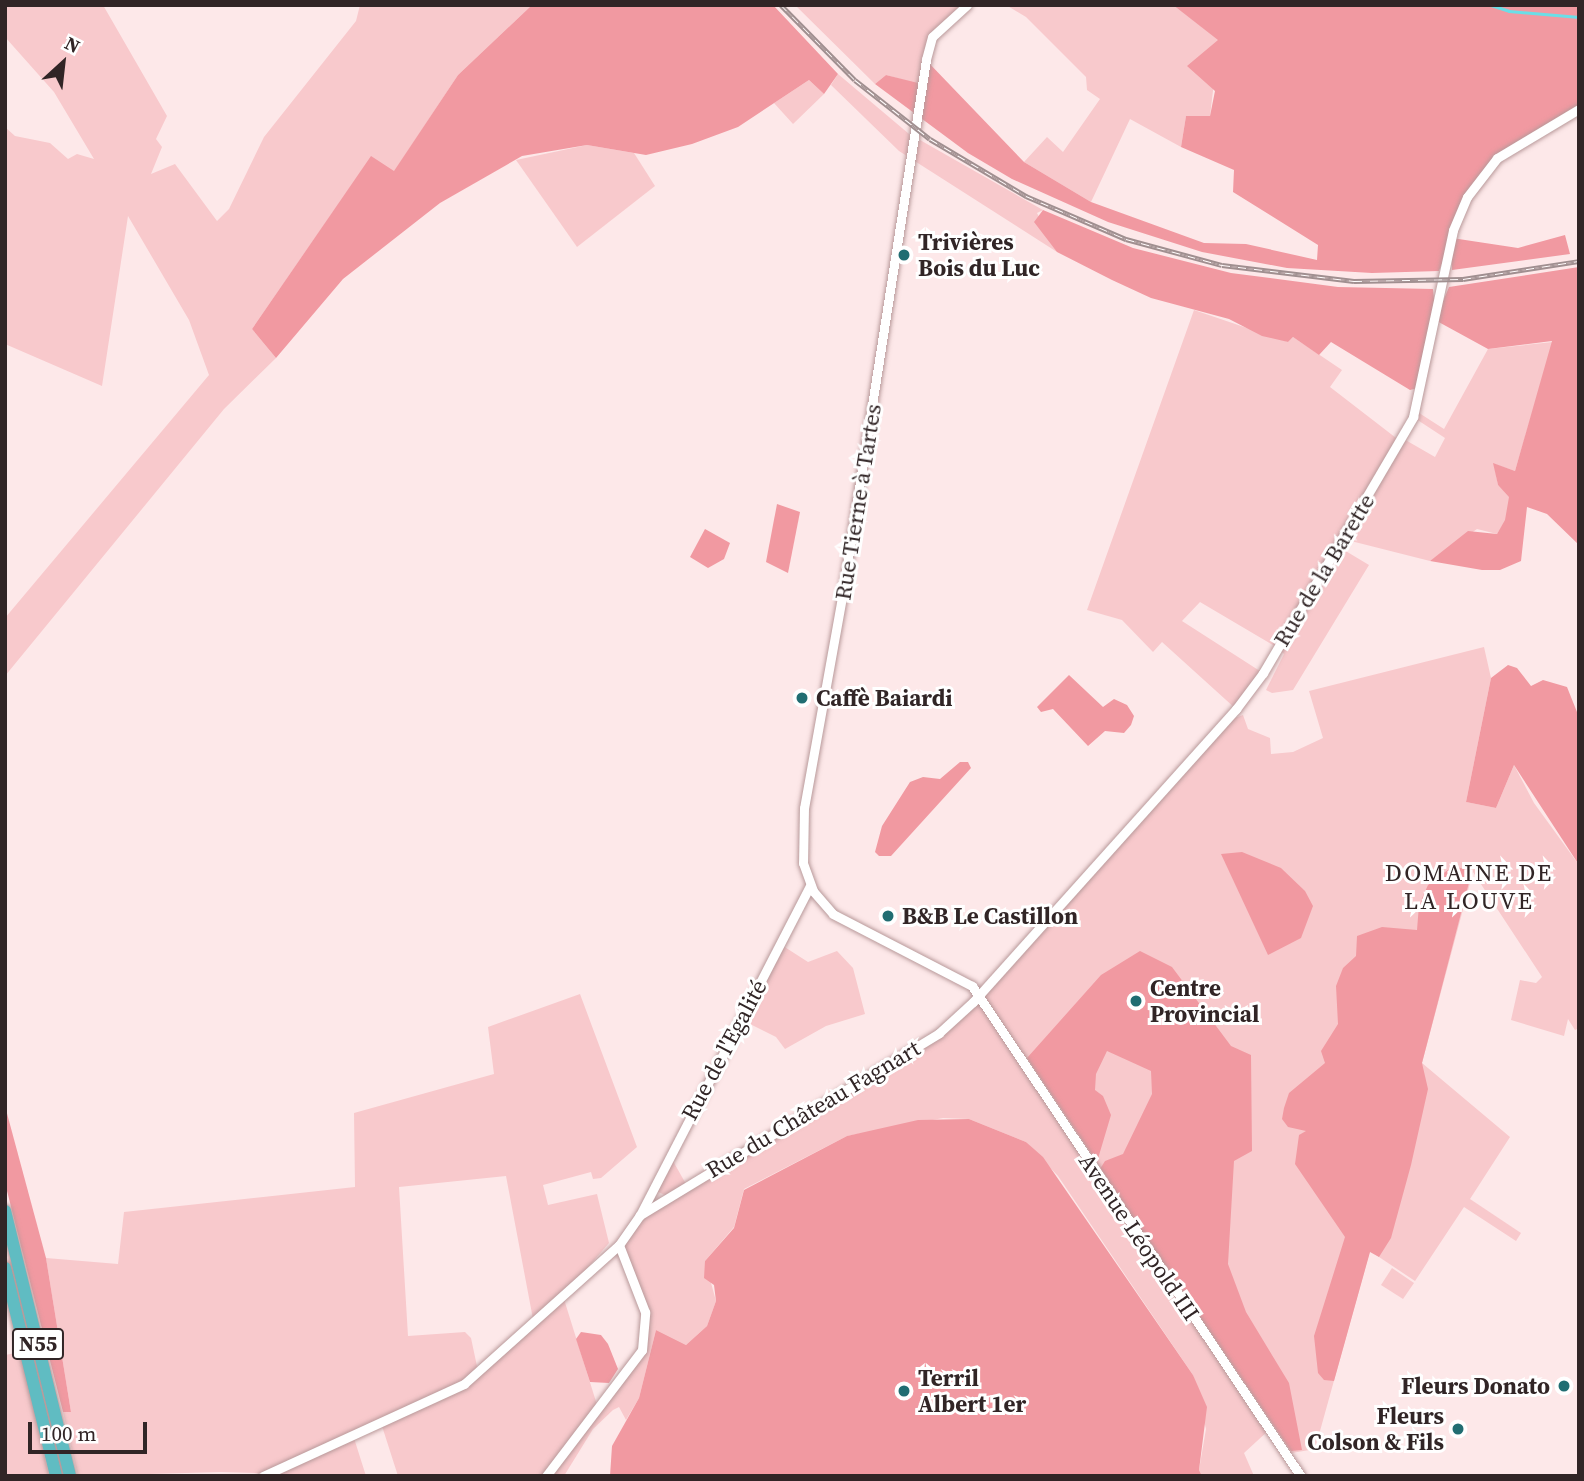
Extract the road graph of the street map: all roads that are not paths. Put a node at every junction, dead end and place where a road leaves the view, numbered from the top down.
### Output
1 (967, 5) edge
2 (1579, 109) edge
3 (810, 885) junction
4 (979, 996) junction
5 (5, 1211) edge
6 (640, 1215) junction
7 (620, 1245) junction
8 (5, 1268) edge
9 (56, 1476) edge
10 (70, 1476) edge
11 (263, 1476) edge
12 (545, 1476) edge
13 (1300, 1476) edge
14 (1309, 1476) edge

1 - 3 street, Rue Tierne à Tartes
2 - 4 street, Rue de la Barette
3 - 4 street
3 - 6 street, Rue de l'Egalité
4 - 6 street, Rue du Château Fagnart
4 - 13 street, Avenue Léopold III
5 - 10 highway, N55
6 - 7 street, Rue de l'Egalité
7 - 11 street
7 - 12 street
8 - 9 highway, N55
13 - 14 street

